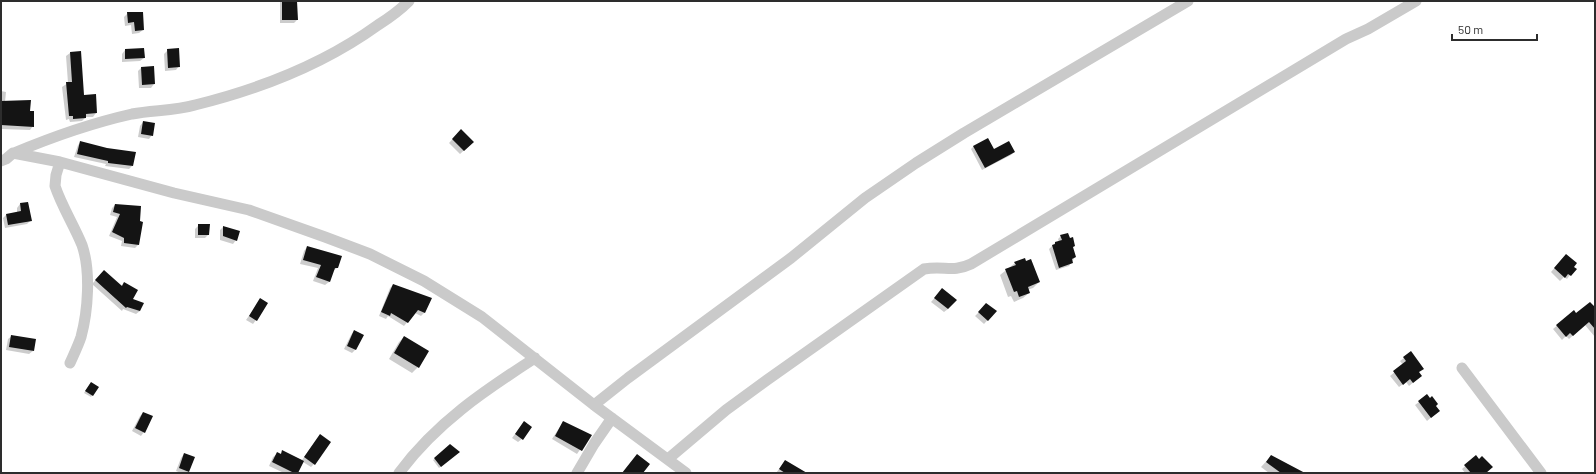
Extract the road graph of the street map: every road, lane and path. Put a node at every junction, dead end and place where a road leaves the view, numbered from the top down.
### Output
1 (409, 1) edge
2 (1188, 1) edge
3 (1416, 1) edge
4 (13, 153) junction
5 (1, 161) edge
6 (60, 162) junction
7 (536, 358) junction
8 (70, 363) dead end
9 (1462, 368) dead end
10 (594, 405) junction
11 (612, 418) junction
12 (668, 459) junction
13 (400, 473) edge
14 (577, 473) edge
15 (686, 473) edge
16 (1541, 473) edge

1 - 4 street
2 - 10 street
3 - 12 street
4 - 5 street
4 - 6 street
6 - 7 street
6 - 8 street
7 - 10 street
7 - 13 street
9 - 16 street
10 - 11 street
11 - 12 street
11 - 14 street
12 - 15 street

